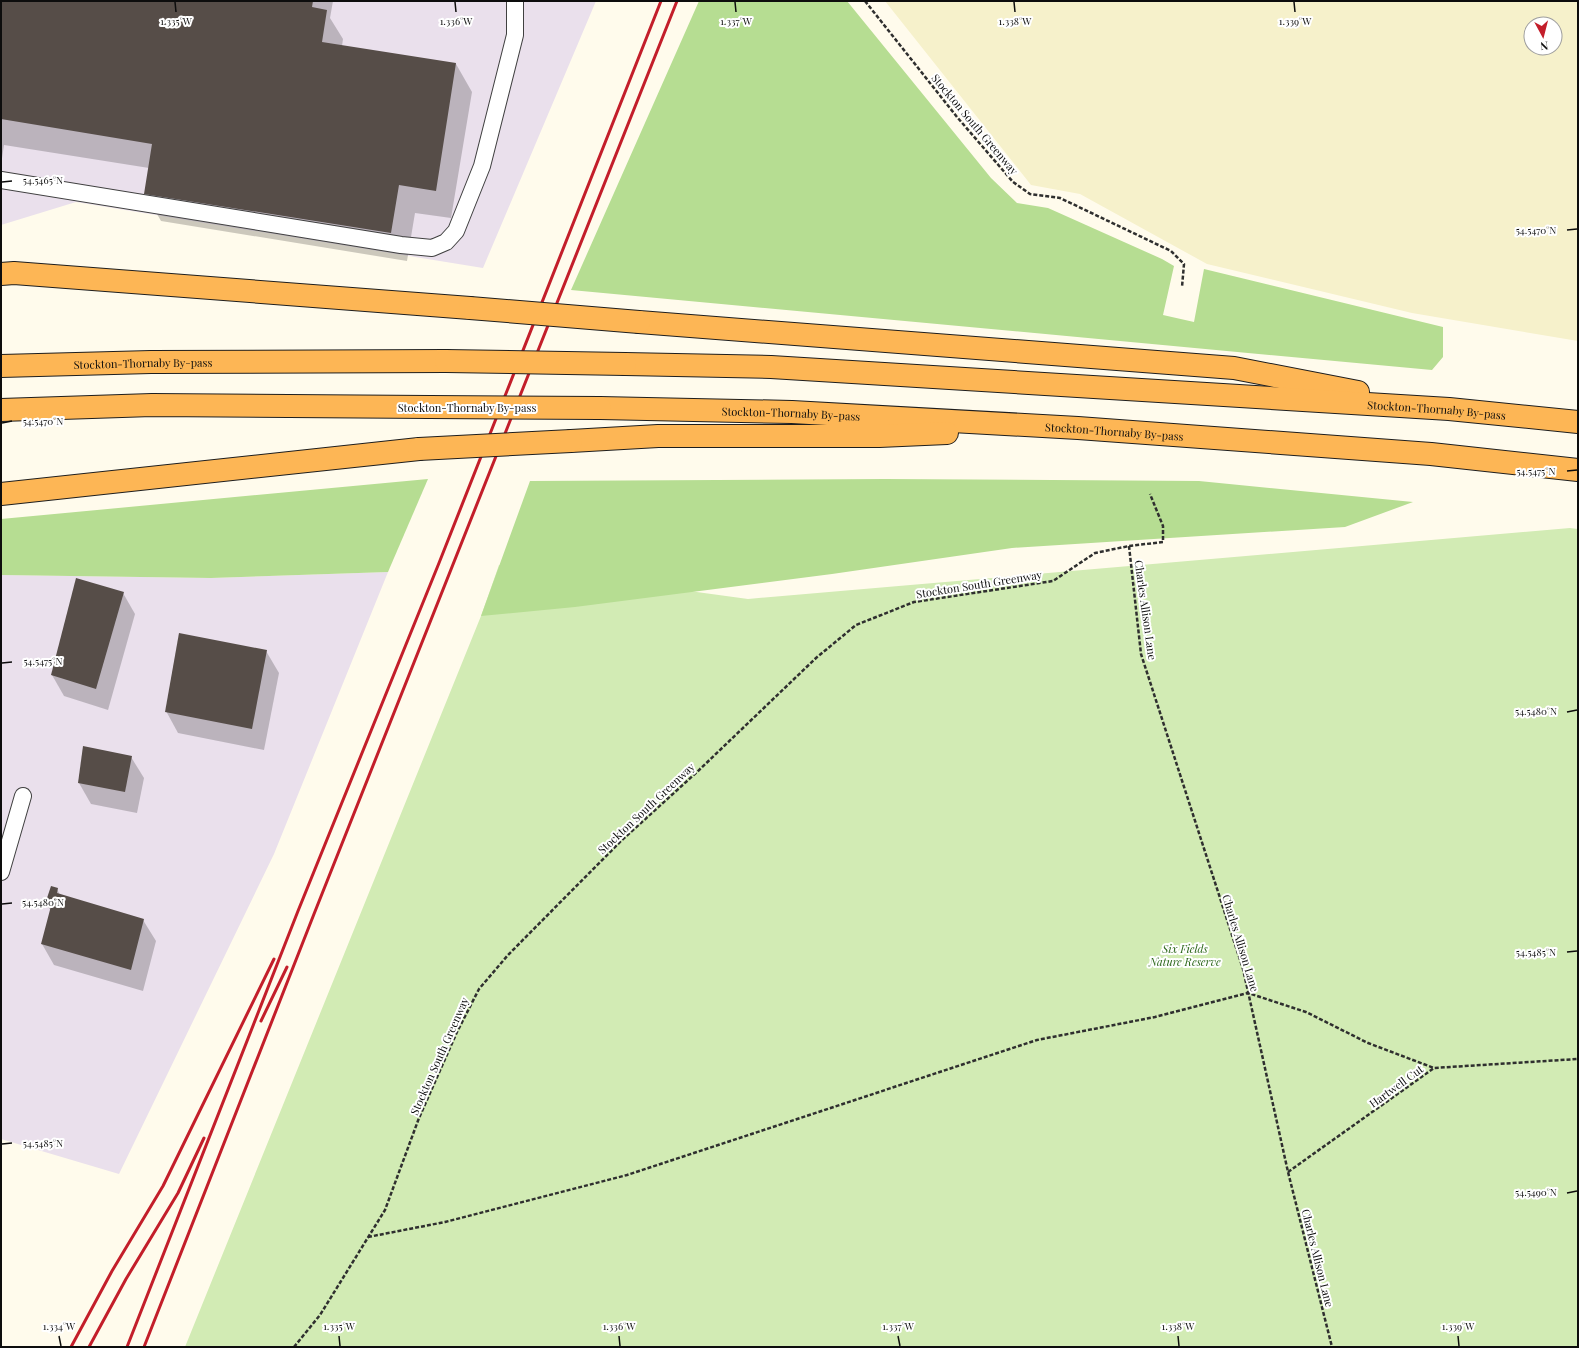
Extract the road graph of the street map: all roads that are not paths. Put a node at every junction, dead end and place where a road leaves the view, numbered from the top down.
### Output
1 (515, 1) edge
2 (1, 180) edge
3 (1, 274) edge
4 (1, 366) edge
5 (1449, 409) junction
6 (1, 410) edge
7 (1578, 422) edge
8 (1078, 428) junction
9 (1578, 470) edge
10 (1, 494) edge
11 (23, 796) dead end
12 (1, 872) edge

1 - 2 lane
3 - 5 highway, bridge
4 - 5 highway, Stockton-Thornaby By-pass, bridge
5 - 7 highway, Stockton-Thornaby By-pass
6 - 8 highway, Stockton-Thornaby By-pass, bridge
8 - 9 highway, Stockton-Thornaby By-pass
8 - 10 highway, bridge
11 - 12 lane

